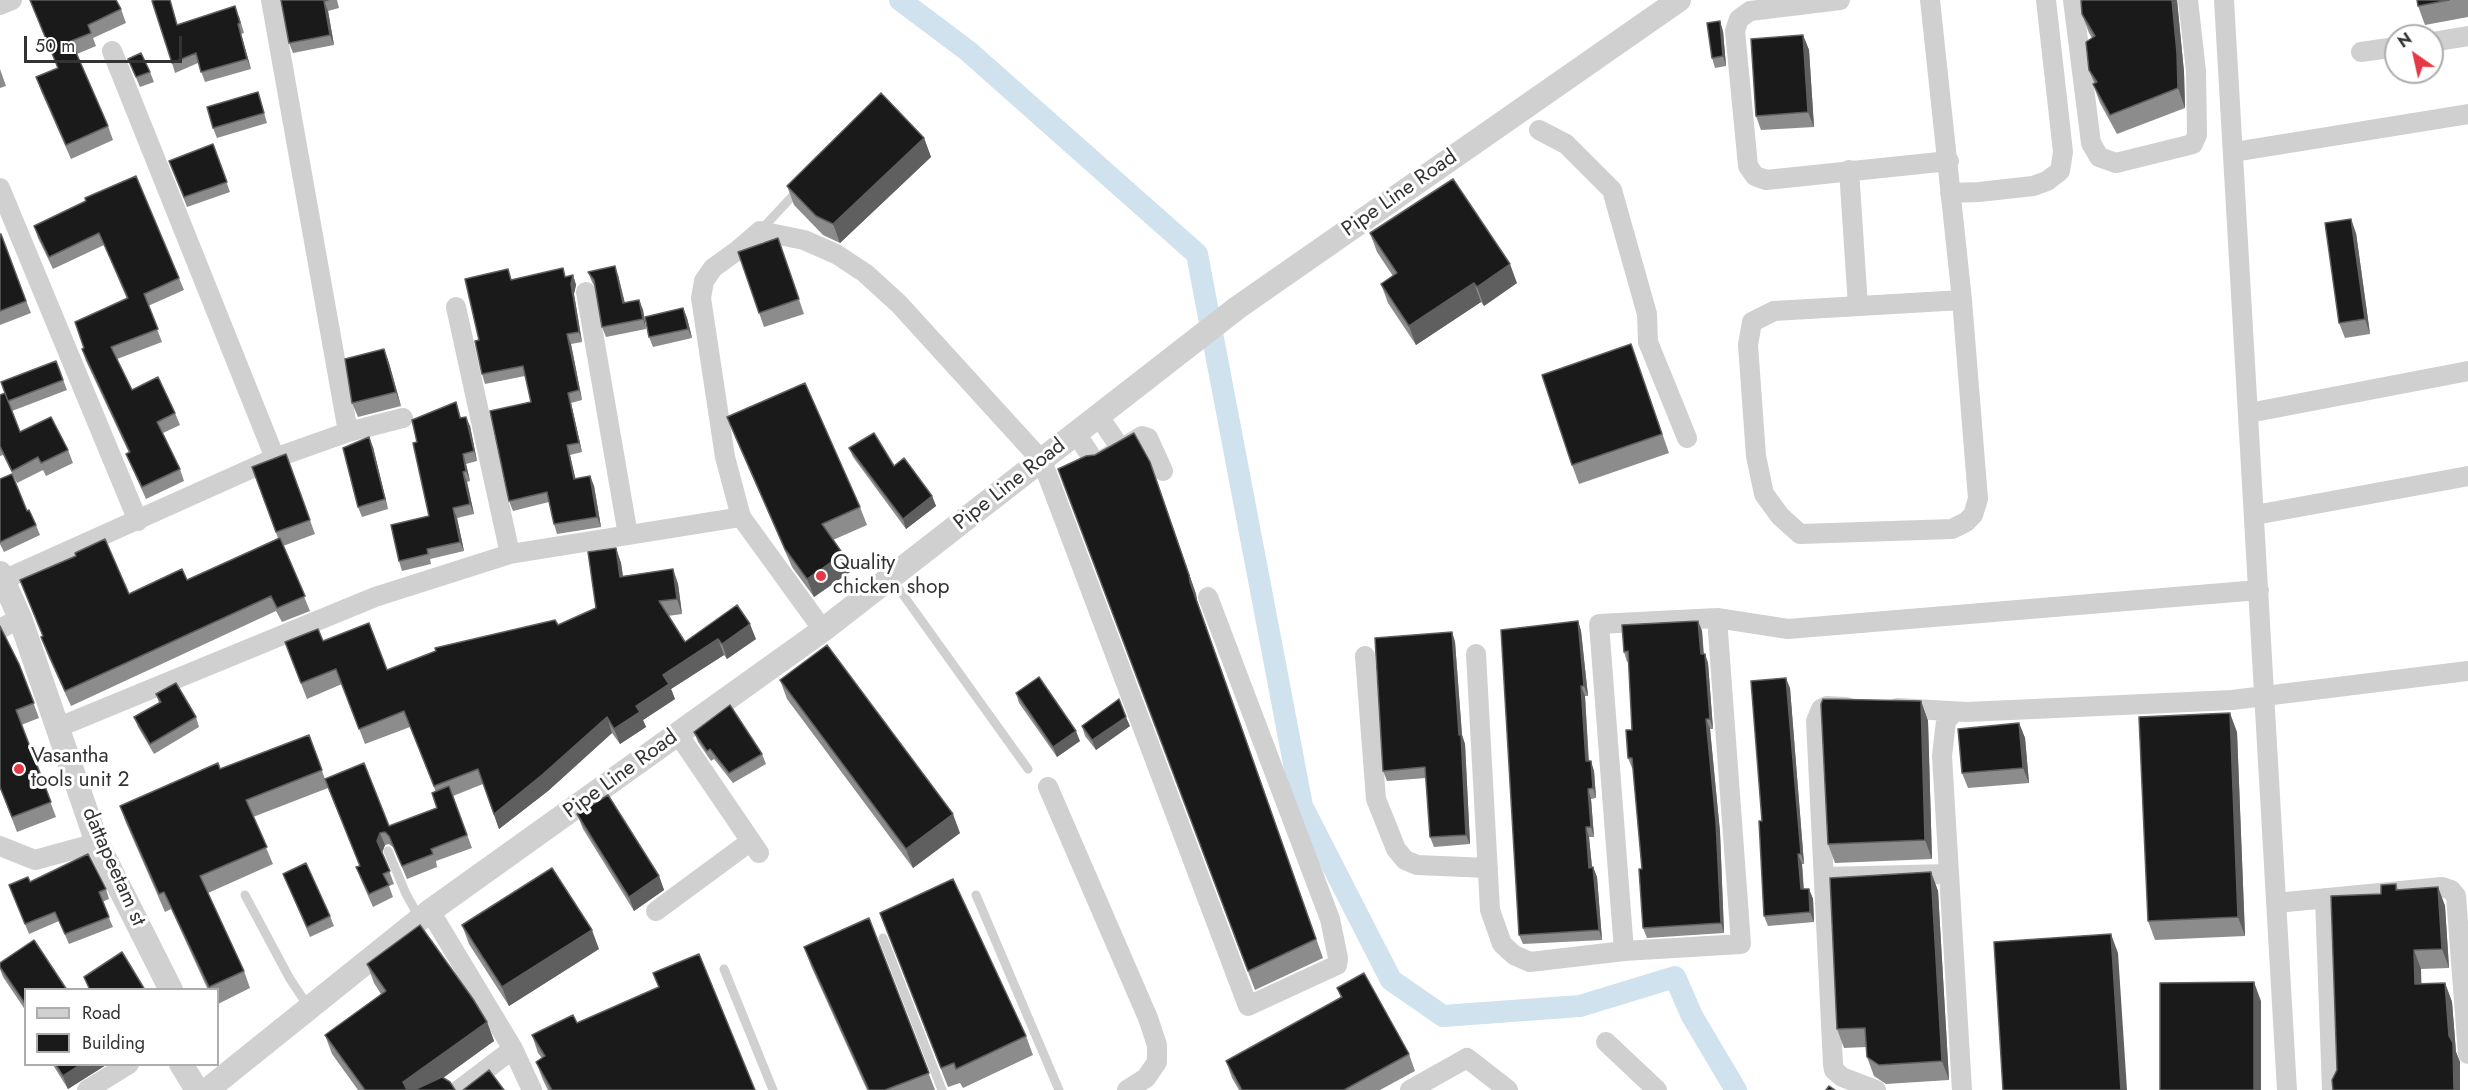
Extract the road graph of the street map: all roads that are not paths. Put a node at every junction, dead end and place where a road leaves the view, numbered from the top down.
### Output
1 (12, 0) edge
2 (271, 0) edge
3 (1679, 0) edge
4 (1839, 0) edge
5 (1930, 0) edge
6 (2046, 0) edge
7 (2073, 0) edge
8 (2188, 0) edge
9 (2224, 0) edge
10 (0, 5) edge
11 (2468, 36) edge
12 (2444, 40) edge
13 (2384, 48) edge
14 (112, 51) dead end
15 (2361, 51) dead end
16 (2229, 69) junction
17 (2196, 71) junction
18 (2468, 114) edge
19 (1525, 124) junction
20 (2234, 152) junction
21 (1949, 161) junction
22 (1849, 170) junction
23 (809, 178) edge
24 (0, 188) edge
25 (1950, 192) junction
26 (760, 231) junction
27 (586, 292) dead end
28 (1962, 300) junction
29 (1858, 306) junction
30 (456, 308) dead end
31 (2468, 371) edge
32 (2249, 413) junction
33 (1098, 416) junction
34 (403, 418) dead end
35 (348, 432) junction
36 (1076, 433) junction
37 (1687, 438) dead end
38 (1121, 449) junction
39 (275, 458) junction
40 (1042, 461) junction
41 (1163, 471) dead end
42 (2468, 476) edge
43 (2255, 515) junction
44 (741, 517) junction
45 (138, 521) junction
46 (628, 535) junction
47 (510, 554) junction
48 (2, 577) edge
49 (891, 578) junction
50 (2259, 590) junction
51 (1209, 597) dead end
52 (1717, 618) junction
53 (10, 624) edge
54 (823, 630) junction
55 (1476, 654) dead end
56 (1365, 656) dead end
57 (2468, 671) edge
58 (2265, 697) junction
59 (1861, 707) edge
60 (1883, 707) edge
61 (1954, 712) junction
62 (59, 727) junction
63 (678, 734) junction
64 (1028, 769) dead end
65 (1048, 788) dead end
66 (97, 843) junction
67 (0, 846) edge
68 (387, 851) edge
69 (1488, 868) junction
70 (1949, 874) junction
71 (1824, 877) junction
72 (245, 895) dead end
73 (976, 895) dead end
74 (2325, 898) junction
75 (2276, 903) junction
76 (656, 911) dead end
77 (425, 915) junction
78 (883, 938) edge
79 (1624, 951) junction
80 (724, 969) dead end
81 (170, 988) edge
82 (309, 1008) junction
83 (1606, 1042) dead end
84 (513, 1049) junction
85 (2468, 1054) edge
86 (127, 1066) edge
87 (183, 1066) edge
88 (87, 1090) edge
89 (198, 1090) edge
90 (207, 1090) edge
91 (459, 1090) edge
92 (532, 1090) edge
93 (773, 1090) edge
94 (942, 1090) edge
95 (1059, 1090) edge
96 (1127, 1090) edge
97 (1410, 1090) edge
98 (1508, 1090) edge
99 (1657, 1090) edge
100 (1876, 1090) edge
101 (1962, 1090) edge
102 (2287, 1090) edge
103 (2332, 1090) edge

1 - 10 street
2 - 35 street
3 - 19 street, Pipe Line Road
4 - 22 street
5 - 21 street
6 - 25 street
7 - 17 street
8 - 17 street
9 - 16 street
11 - 12 street
13 - 15 street
14 - 39 street
16 - 17 street
16 - 20 street
18 - 20 street
19 - 33 street, Pipe Line Road
19 - 37 street
20 - 32 street
21 - 22 street
21 - 25 street
22 - 29 street
23 - 26 lane
24 - 45 street
25 - 28 street
26 - 40 street
26 - 44 street
27 - 46 street
28 - 29 street
28 - 29 street
30 - 47 street
31 - 32 street
32 - 43 street
33 - 36 street, Pipe Line Road
33 - 38 street
34 - 35 street
35 - 39 street
36 - 38 street
36 - 40 street, Pipe Line Road
38 - 41 street
39 - 45 street
40 - 49 street, Pipe Line Road
40 - 51 street
42 - 43 street
43 - 50 street
44 - 46 street
44 - 54 street
45 - 48 street
46 - 47 street
47 - 62 street
48 - 53 street, dattapeetam st
49 - 54 street, Pipe Line Road
49 - 64 lane
50 - 52 street
50 - 58 street
52 - 79 street
52 - 79 street
53 - 62 street, dattapeetam st
54 - 63 street, Pipe Line Road
55 - 69 street
56 - 69 street
57 - 58 street
58 - 61 street
58 - 75 street
59 - 71 street
60 - 61 street
61 - 70 street
62 - 66 street, dattapeetam st
63 - 76 street
63 - 77 street, Pipe Line Road
65 - 96 street
66 - 67 street
66 - 81 street, dattapeetam st
68 - 77 lane
69 - 79 street
70 - 71 street
70 - 101 street
71 - 100 street
72 - 82 lane
73 - 95 lane
74 - 75 street
74 - 85 street
74 - 103 street
75 - 102 street
77 - 82 street, Pipe Line Road
77 - 84 street
78 - 94 lane
80 - 93 lane
82 - 90 street, Pipe Line Road
83 - 99 street
84 - 91 street
84 - 92 street
86 - 88 street
87 - 89 street
97 - 98 street

